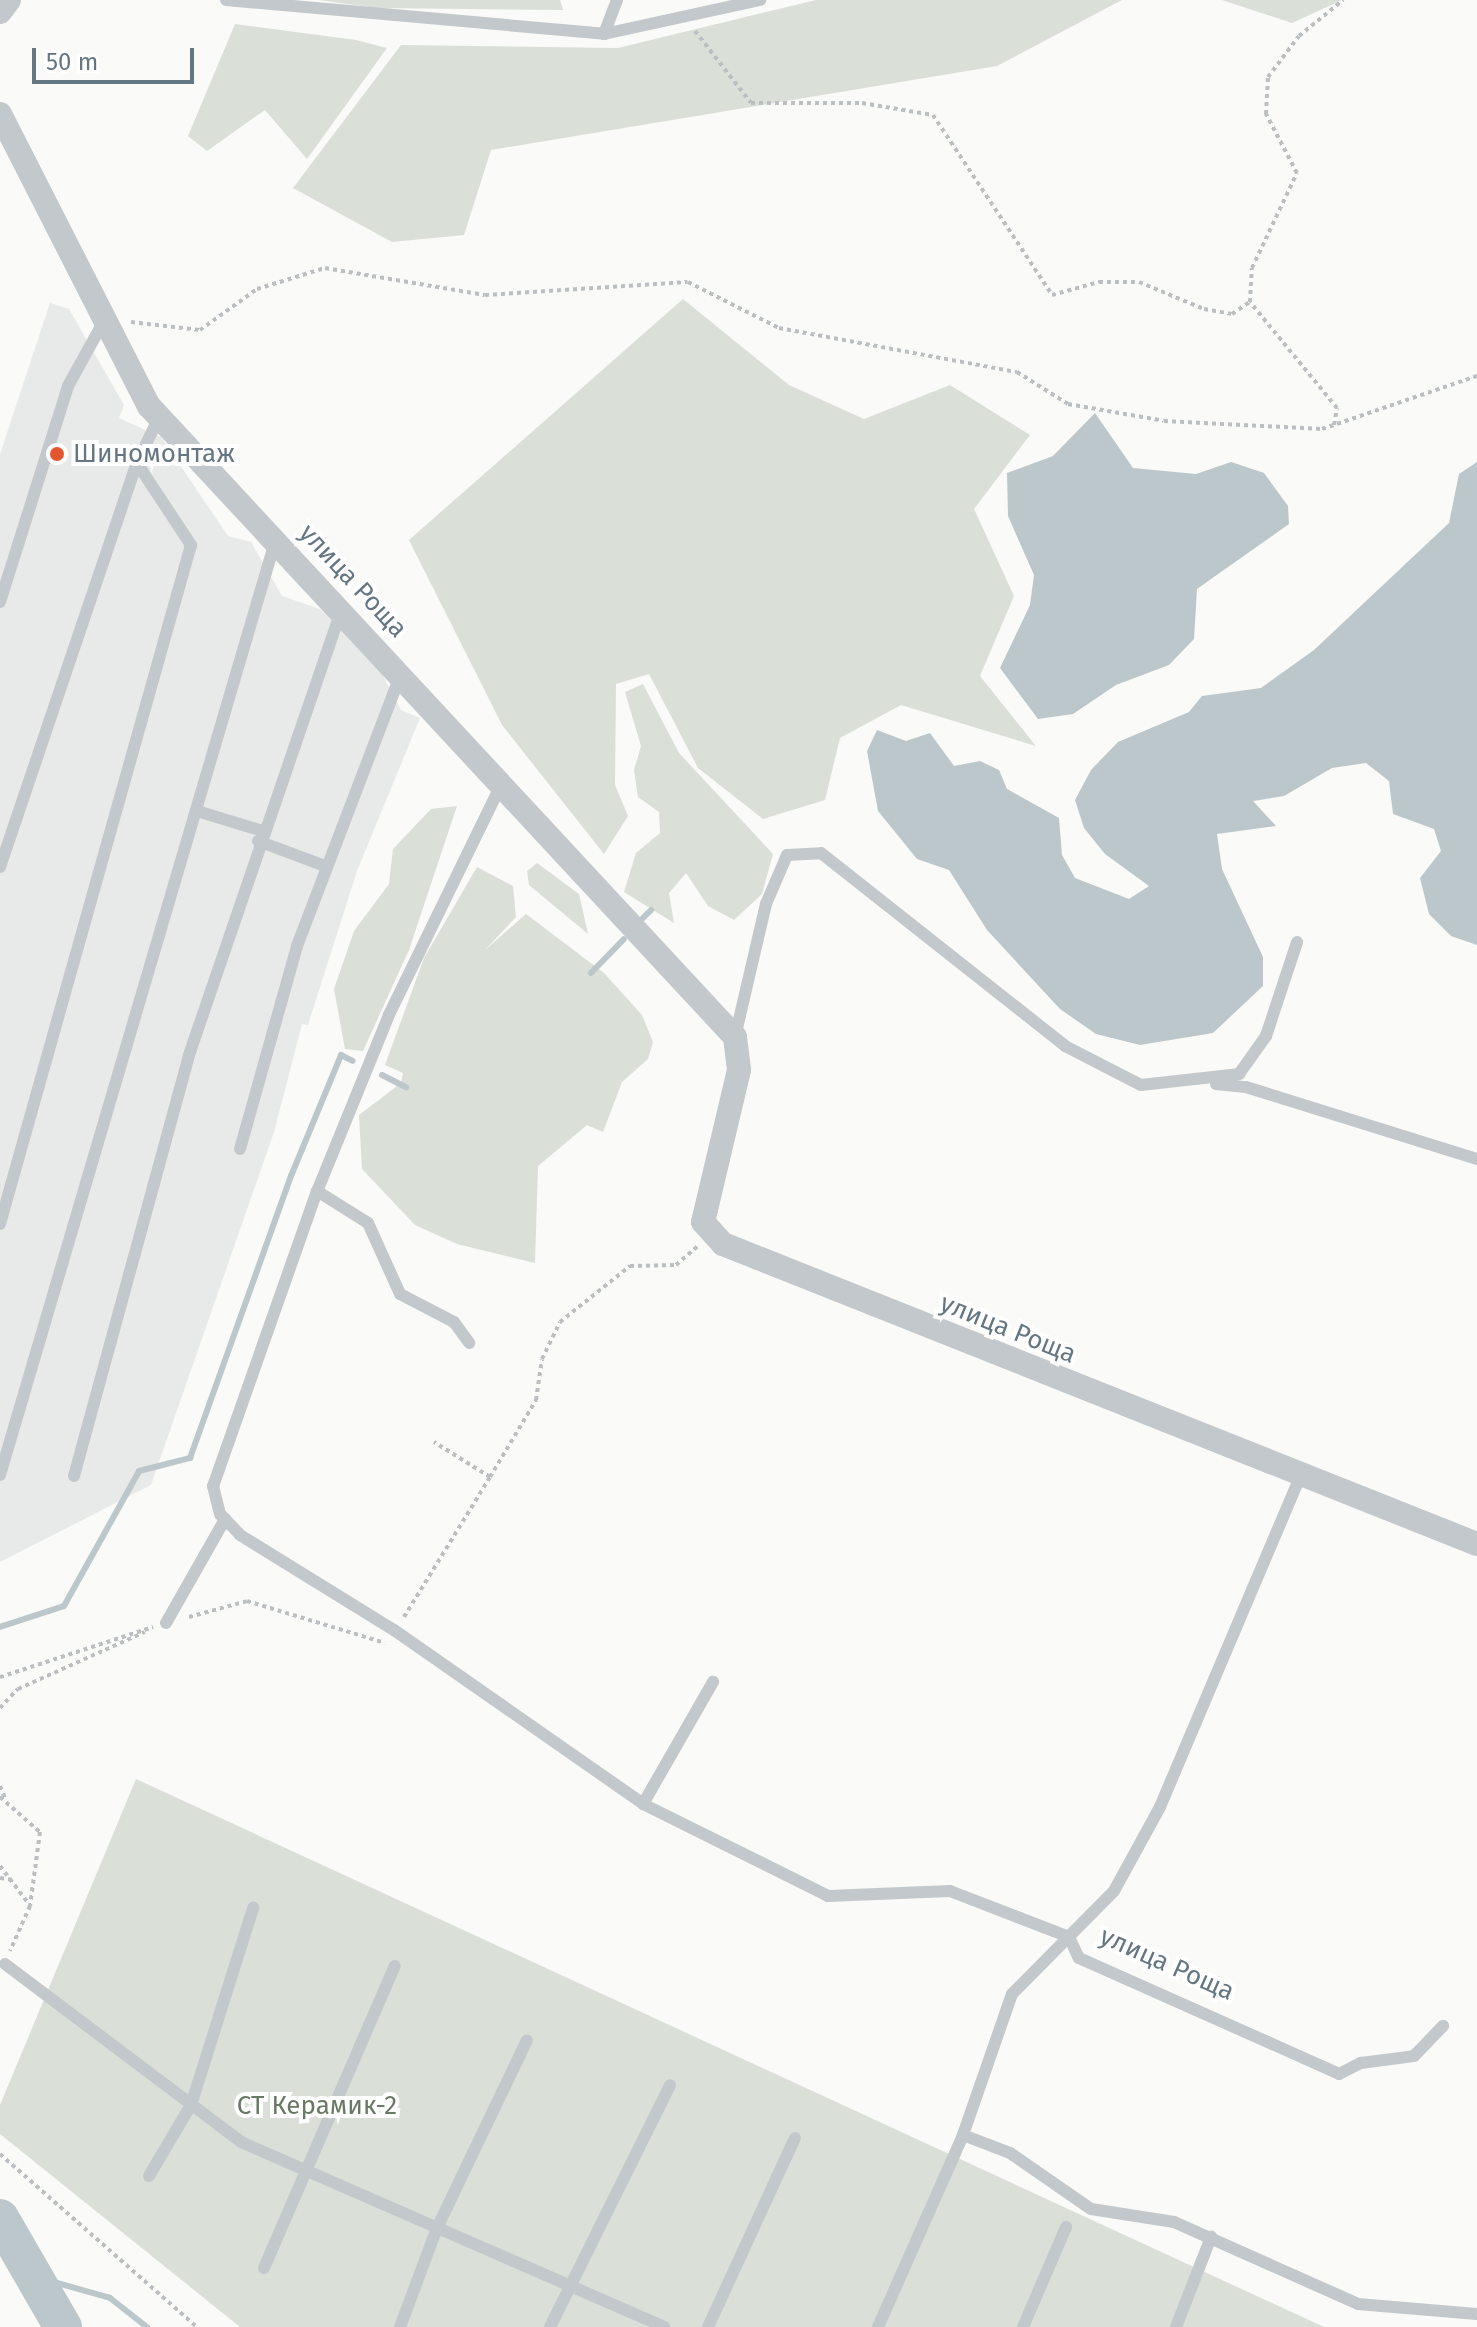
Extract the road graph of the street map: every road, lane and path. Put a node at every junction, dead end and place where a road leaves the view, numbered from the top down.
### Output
1 (9, 0) edge
2 (226, 0) edge
3 (617, 0) edge
4 (760, 0) edge
5 (1343, 0) edge
6 (0, 12) edge
7 (687, 21) junction
8 (604, 34) junction
9 (0, 114) edge
10 (1250, 302) junction
11 (105, 319) junction
12 (1477, 376) edge
13 (159, 417) junction
14 (1334, 425) junction
15 (137, 463) junction
16 (275, 539) junction
17 (0, 602) edge
18 (341, 610) junction
19 (401, 673) junction
20 (500, 787) junction
21 (197, 811) junction
22 (261, 836) junction
23 (325, 866) junction
24 (0, 867) edge
25 (1297, 942) dead end
26 (735, 1037) junction
27 (1205, 1083) junction
28 (240, 1149) dead end
29 (1477, 1159) edge
30 (317, 1191) junction
31 (0, 1224) edge
32 (712, 1232) junction
33 (469, 1343) dead end
34 (434, 1442) dead end
35 (0, 1475) edge
36 (74, 1476) dead end
37 (490, 1477) junction
38 (1300, 1477) junction
39 (225, 1519) junction
40 (1477, 1544) edge
41 (162, 1624) junction
42 (398, 1633) junction
43 (0, 1677) edge
44 (713, 1682) dead end
45 (0, 1708) edge
46 (0, 1786) edge
47 (0, 1797) edge
48 (643, 1804) junction
49 (9, 1805) junction
50 (0, 1866) edge
51 (0, 1878) edge
52 (17, 1881) junction
53 (30, 1906) junction
54 (253, 1908) dead end
55 (1069, 1937) junction
56 (5, 1964) joint
57 (395, 1966) dead end
58 (1443, 2026) dead end
59 (527, 2040) dead end
60 (670, 2085) dead end
61 (191, 2105) junction
62 (963, 2135) junction
63 (795, 2138) dead end
64 (0, 2154) edge
65 (309, 2172) junction
66 (149, 2176) dead end
67 (1066, 2227) dead end
68 (437, 2228) junction
69 (1211, 2237) junction
70 (264, 2268) dead end
71 (569, 2286) junction
72 (1477, 2314) edge
73 (197, 2327) edge
74 (400, 2327) edge
75 (550, 2327) edge
76 (664, 2327) edge
77 (708, 2327) edge
78 (878, 2327) edge
79 (1023, 2327) edge
80 (1176, 2327) edge

1 - 6 street
2 - 8 lane
3 - 8 lane
4 - 7 lane
5 - 10 path
7 - 8 lane
7 - 10 path
9 - 11 street, улица Роща
10 - 14 path
11 - 13 street, улица Роща
11 - 14 path
11 - 17 lane
12 - 14 path
13 - 15 lane
13 - 16 street, улица Роща
15 - 24 lane
15 - 31 lane
16 - 18 street, улица Роща
16 - 21 lane
18 - 19 street, улица Роща
18 - 22 lane
19 - 20 street, улица Роща
19 - 23 lane
20 - 26 street, улица Роща
20 - 30 lane
21 - 22 lane
21 - 35 lane
22 - 23 lane
22 - 36 lane
23 - 28 lane
25 - 27 lane
26 - 27 lane
26 - 32 street
27 - 29 lane
30 - 33 lane
30 - 39 lane
32 - 37 path
32 - 38 street, улица Роща
34 - 37 path
37 - 42 path
38 - 40 street, улица Роща
38 - 55 lane
39 - 41 lane
39 - 42 lane, улица Роща
41 - 42 path
41 - 43 path
41 - 45 path
42 - 48 lane, улица Роща
44 - 48 lane
46 - 49 path
47 - 49 path
48 - 55 lane, улица Роща
49 - 53 path
50 - 52 path
51 - 52 path
52 - 53 path
53 - 56 path
54 - 61 lane
55 - 58 lane, улица Роща
55 - 62 lane
56 - 61 lane
57 - 65 lane
59 - 68 lane
60 - 71 lane
61 - 65 lane
61 - 66 lane
62 - 69 lane
62 - 78 lane
63 - 77 lane
64 - 73 path
65 - 68 lane
65 - 70 lane
67 - 79 lane
68 - 71 lane
68 - 74 lane
69 - 72 lane
69 - 80 lane
71 - 75 lane
71 - 76 lane

